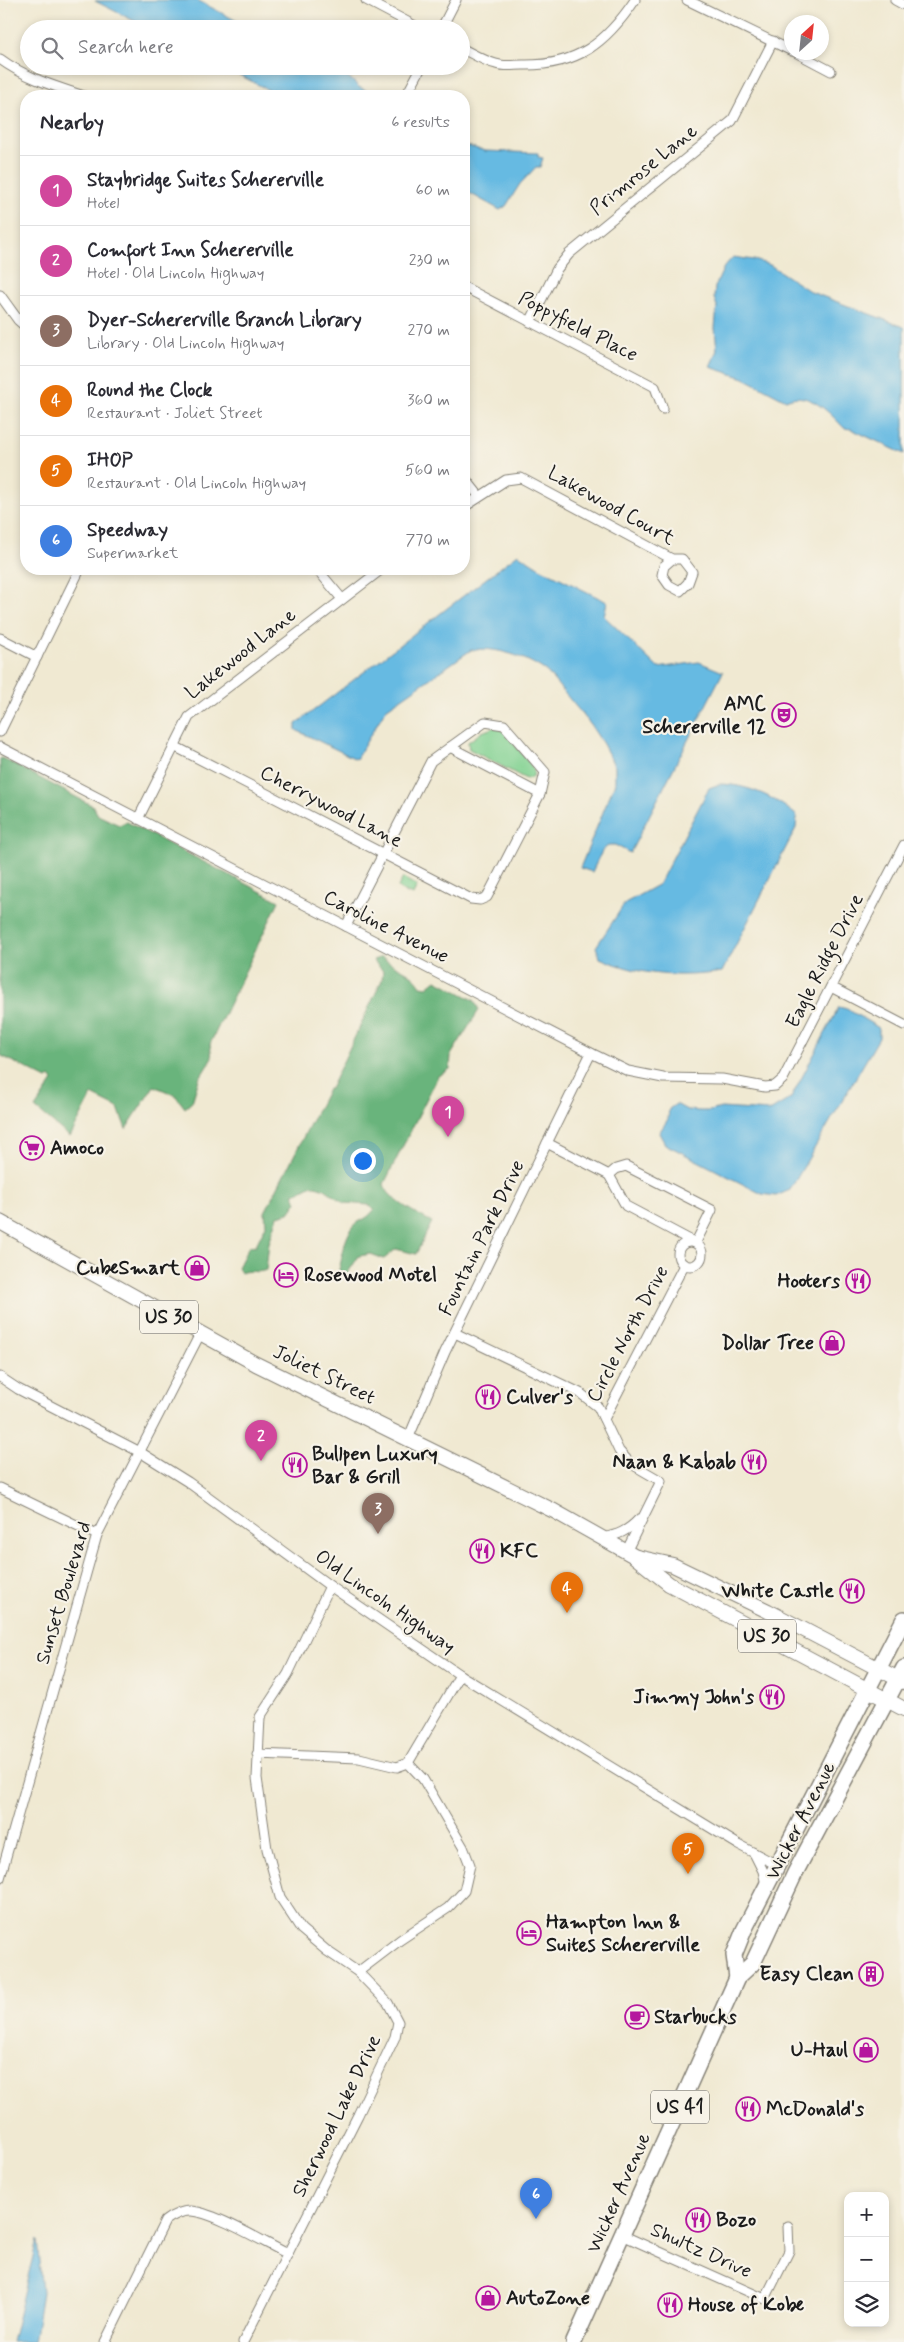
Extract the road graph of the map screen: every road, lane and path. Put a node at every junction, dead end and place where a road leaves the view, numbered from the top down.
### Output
1 (366, 0) edge
2 (456, 0) edge
3 (635, 0) edge
4 (686, 0) edge
5 (895, 0) edge
6 (904, 5) edge
7 (404, 20) edge
8 (446, 20) edge
9 (773, 41) junction
10 (784, 46) edge
11 (470, 52) edge
12 (0, 59) edge
13 (811, 60) edge
14 (831, 70) dead end
15 (20, 72) edge
16 (26, 75) edge
17 (417, 75) edge
18 (64, 90) edge
19 (409, 90) edge
20 (470, 290) edge
21 (0, 295) edge
22 (20, 322) edge
23 (530, 322) junction
24 (663, 409) dead end
25 (470, 485) edge
26 (479, 496) junction
27 (470, 503) edge
28 (672, 559) dead end
29 (77, 575) edge
30 (322, 575) edge
31 (374, 575) edge
32 (342, 599) junction
33 (0, 638) edge
34 (37, 657) junction
35 (0, 732) edge
36 (174, 746) junction
37 (0, 747) edge
38 (450, 747) junction
39 (540, 794) junction
40 (138, 819) junction
41 (904, 845) edge
42 (383, 854) junction
43 (346, 926) junction
44 (831, 986) junction
45 (904, 1025) edge
46 (591, 1053) junction
47 (771, 1087) joint
48 (547, 1143) junction
49 (609, 1175) junction
50 (0, 1222) edge
51 (694, 1242) junction
52 (684, 1265) junction
53 (455, 1333) junction
54 (200, 1334) junction
55 (0, 1377) edge
56 (604, 1419) junction
57 (408, 1439) junction
58 (140, 1452) junction
59 (0, 1488) edge
60 (646, 1512) junction
61 (97, 1535) junction
62 (602, 1538) junction
63 (630, 1554) junction
64 (330, 1586) junction
65 (904, 1619) edge
66 (878, 1668) junction
67 (460, 1675) junction
68 (902, 1676) edge
69 (867, 1690) junction
70 (888, 1700) junction
71 (904, 1709) edge
72 (258, 1754) junction
73 (408, 1763) junction
74 (754, 1853) junction
75 (777, 1865) junction
76 (0, 1878) edge
77 (766, 1887) junction
78 (772, 1922) junction
79 (358, 1972) junction
80 (737, 1978) junction
81 (788, 2226) dead end
82 (622, 2235) junction
83 (288, 2254) junction
84 (105, 2342) edge
85 (243, 2342) edge
86 (574, 2342) edge

1 - 7 street
2 - 8 street
3 - 11 street
4 - 9 street
5 - 6 street
9 - 10 street
9 - 23 street, Primrose Lane
12 - 15 street
13 - 14 street
16 - 18 street
17 - 19 street
20 - 23 street, Poppyfield Place
21 - 22 street
23 - 24 street, Poppyfield Place
25 - 26 street
26 - 27 street
26 - 28 street, Lakewood Court
29 - 34 street
30 - 32 street
31 - 32 street, Lakewood Lane
32 - 36 street, Lakewood Lane
33 - 34 street
34 - 35 street
36 - 40 street, Lakewood Lane
36 - 42 street, Cherrywood Lane
37 - 40 street, Caroline Avenue
38 - 39 street
38 - 39 street
38 - 42 street
39 - 42 street, Cherrywood Lane
40 - 43 street, Caroline Avenue
41 - 44 street, Eagle Ridge Drive
42 - 43 street
43 - 46 street, Caroline Avenue
44 - 45 street
44 - 47 street, Eagle Ridge Drive
46 - 47 street, Caroline Avenue
46 - 48 street, Fountain Park Drive
48 - 49 street
48 - 53 street, Fountain Park Drive
49 - 51 street
49 - 51 street
50 - 54 main road, Joliet Street / US 30
51 - 52 street
51 - 52 street
52 - 56 street, Circle North Drive
53 - 56 street
53 - 57 street, Fountain Park Drive
54 - 57 main road, Joliet Street / US 30
54 - 58 street, Sunset Boulevard
55 - 58 street, Old Lincoln Highway
56 - 60 street
57 - 62 main road, Joliet Street / US 30
58 - 61 street, Sunset Boulevard
58 - 64 street, Old Lincoln Highway
59 - 61 street
60 - 62 street
60 - 63 street
61 - 76 street, Sunset Boulevard
62 - 63 main road, Joliet Street / US 30
63 - 66 main road, US 30
63 - 69 main road, US 30
64 - 67 street, Old Lincoln Highway
64 - 72 street, Sherwood Lake Drive
65 - 66 highway, US 41
66 - 68 main road, US 30
66 - 69 highway, US 41
67 - 73 street
67 - 74 street, Old Lincoln Highway
68 - 70 highway, Wicker Avenue / US 41
69 - 70 main road, US 30
69 - 75 highway, Wicker Avenue / US 41
70 - 71 main road, US 30
70 - 78 highway, Wicker Avenue / US 41
72 - 73 street
72 - 79 street, Sherwood Lake Drive
73 - 79 street
74 - 75 street, Old Lincoln Highway
74 - 77 street
75 - 77 highway, Wicker Avenue / US 41
75 - 78 highway
77 - 80 highway, Wicker Avenue / US 41
78 - 80 highway, Wicker Avenue / US 41
79 - 83 street, Sherwood Lake Drive
80 - 82 highway, Wicker Avenue / US 41
81 - 82 street, Shultz Drive
82 - 86 highway, Wicker Avenue / US 41
83 - 84 street
83 - 85 street, Sherwood Lake Drive

